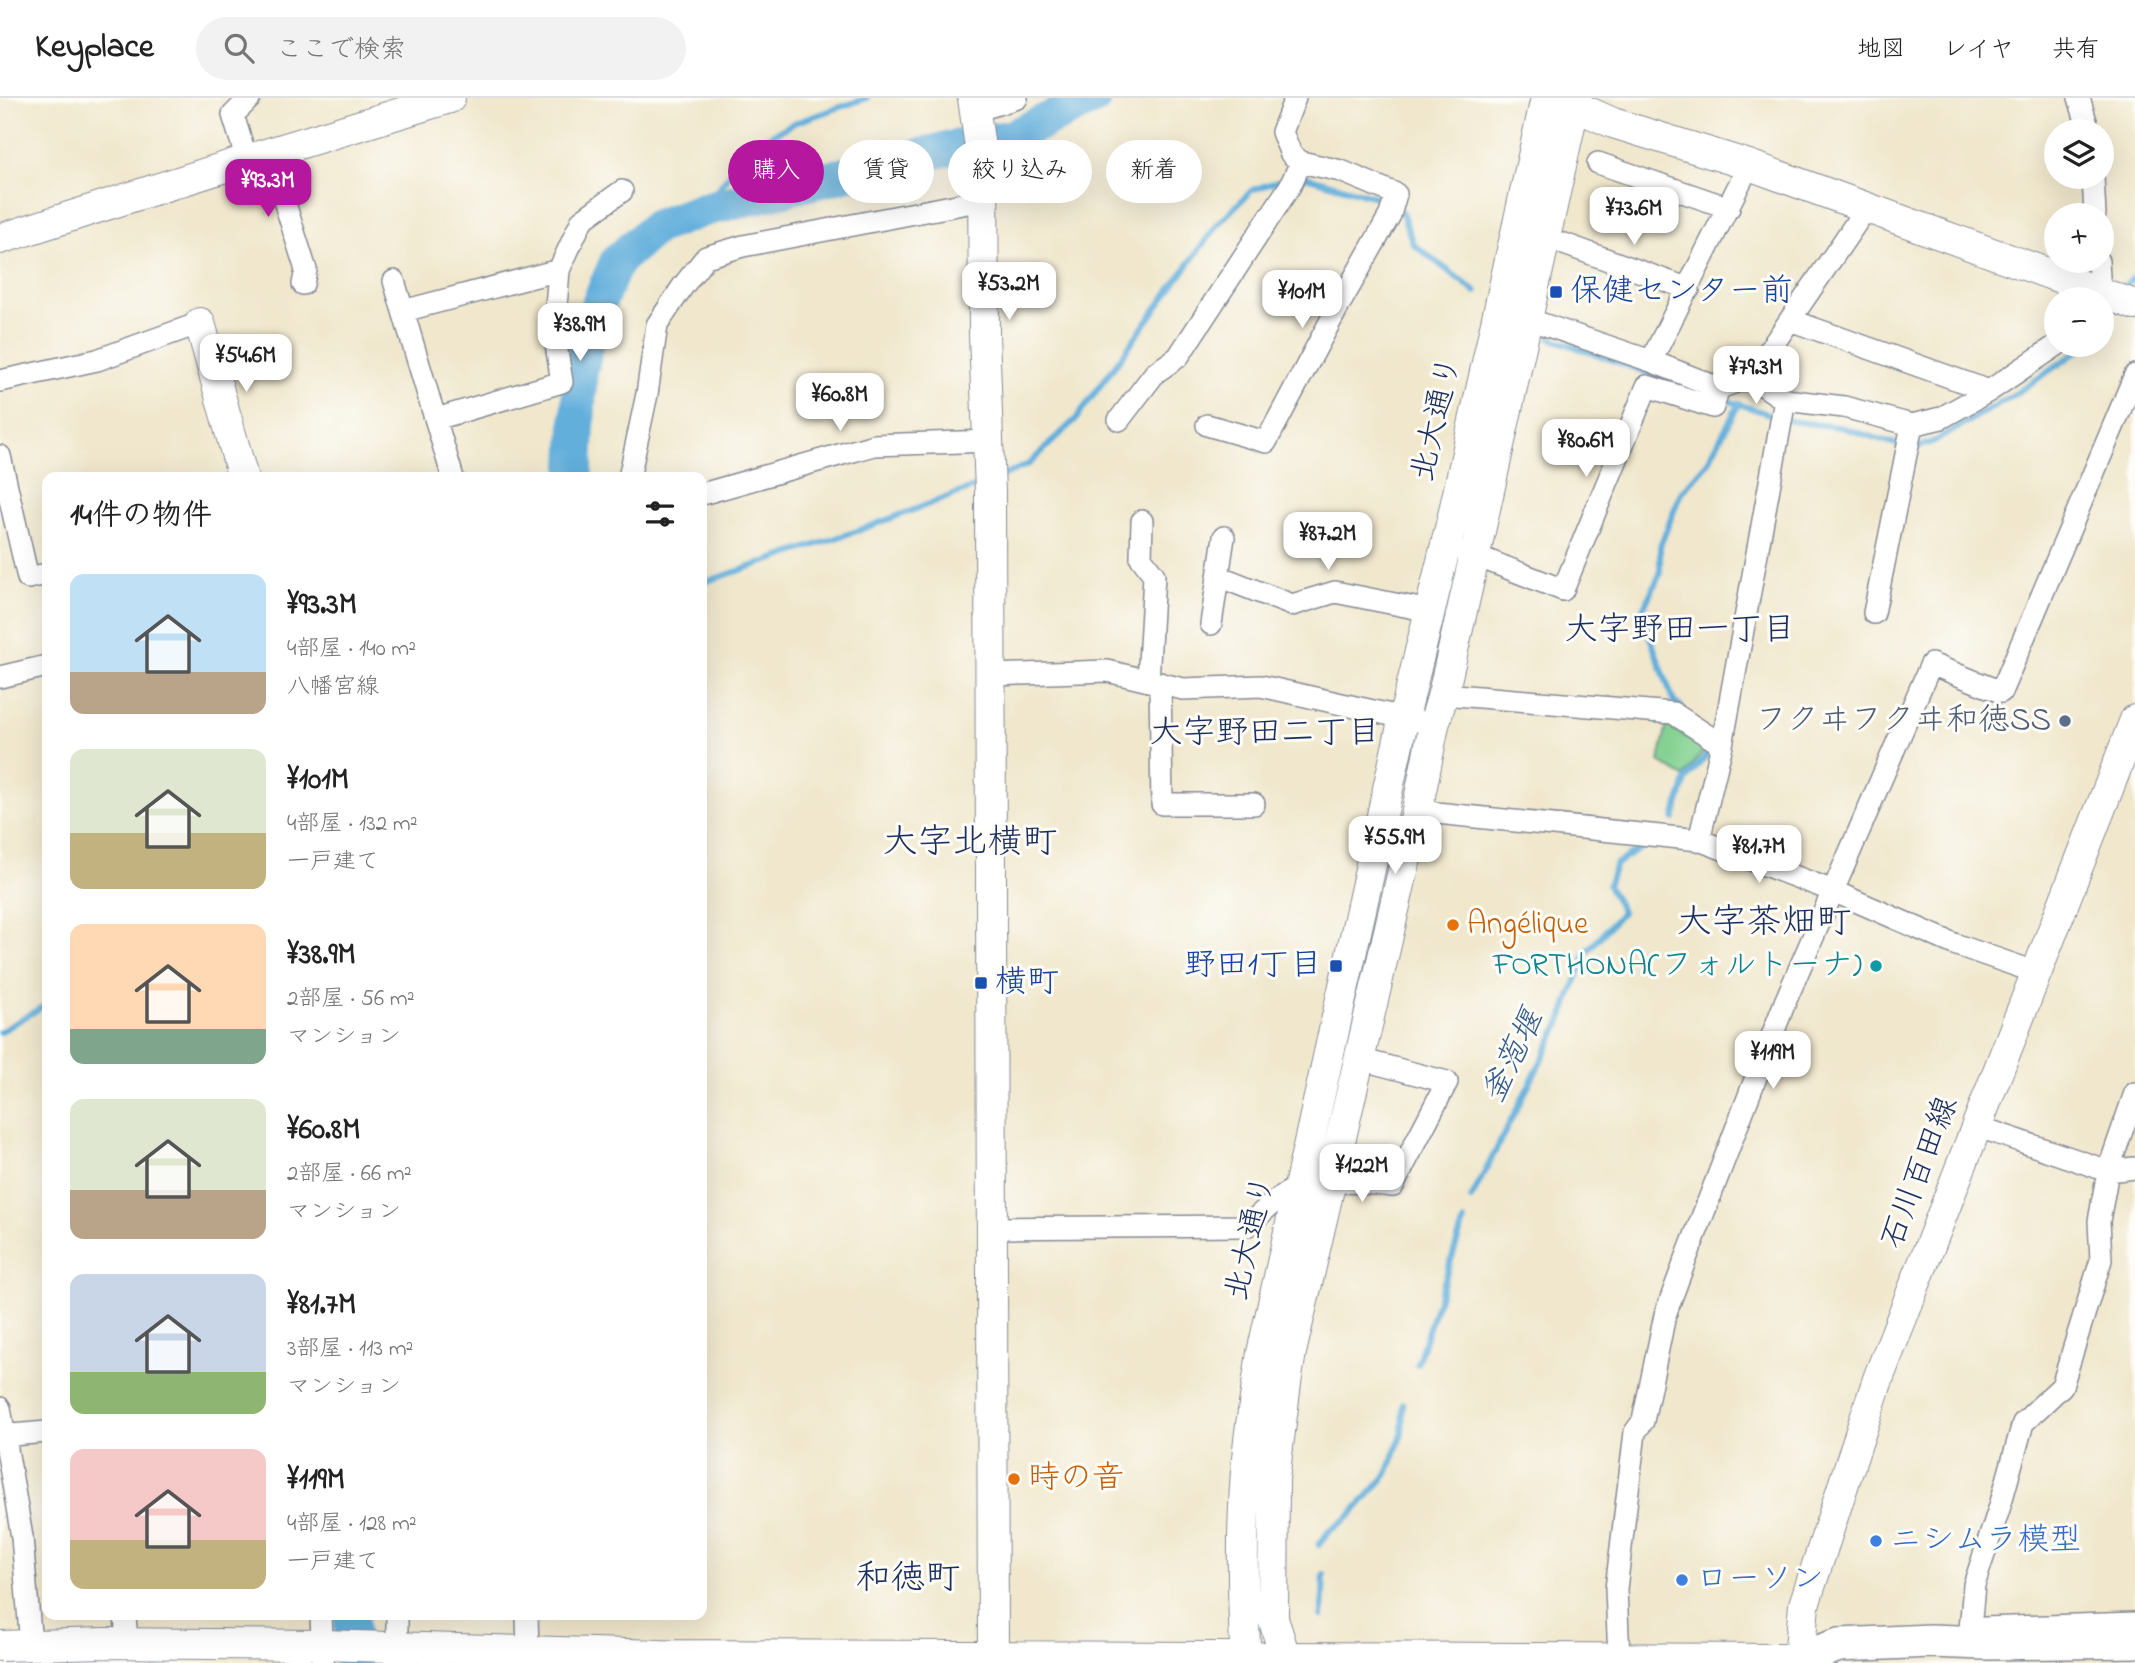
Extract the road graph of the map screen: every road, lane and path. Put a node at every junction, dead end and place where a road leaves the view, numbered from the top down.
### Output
1 (250, 98) edge
2 (450, 98) edge
3 (1017, 98) edge
4 (1296, 98) edge
5 (1546, 98) edge
6 (2079, 98) edge
7 (1569, 101) edge
8 (975, 110) edge
9 (2085, 119) edge
10 (979, 140) edge
11 (258, 156) junction
12 (1598, 163) dead end
13 (1749, 165) junction
14 (1296, 174) junction
15 (622, 191) dead end
16 (967, 203) edge
17 (983, 203) edge
18 (1867, 207) junction
19 (1729, 208) junction
20 (0, 239) edge
21 (1564, 244) dead end
22 (559, 270) junction
23 (394, 281) dead end
24 (303, 284) dead end
25 (2075, 287) edge
26 (1689, 289) junction
27 (2114, 300) edge
28 (2135, 305) edge
29 (1498, 310) junction
30 (403, 311) junction
31 (1527, 319) junction
32 (1790, 320) junction
33 (200, 323) joint
34 (2044, 354) edge
35 (1651, 361) junction
36 (2135, 375) edge
37 (1751, 377) junction
38 (0, 381) edge
39 (1989, 391) junction
40 (1717, 395) junction
41 (1783, 411) junction
42 (436, 419) junction
43 (1119, 420) dead end
44 (1207, 425) dead end
45 (1912, 425) junction
46 (990, 441) junction
47 (1, 462) edge
48 (241, 472) edge
49 (451, 472) edge
50 (630, 472) edge
51 (707, 493) edge
52 (1142, 521) dead end
53 (1224, 537) dead end
54 (1446, 545) junction
55 (1475, 554) junction
56 (42, 575) edge
57 (1218, 576) junction
58 (1430, 611) junction
59 (1874, 613) dead end
60 (1211, 624) dead end
61 (42, 667) edge
62 (992, 675) junction
63 (0, 677) edge
64 (1154, 682) junction
65 (1443, 694) junction
66 (1404, 717) junction
67 (2135, 720) edge
68 (1434, 725) junction
69 (1722, 744) junction
70 (2127, 764) edge
71 (1254, 804) dead end
72 (1416, 811) junction
73 (1699, 840) junction
74 (1833, 891) junction
75 (2035, 972) junction
76 (1359, 1059) junction
77 (2135, 1093) edge
78 (1976, 1126) junction
79 (2135, 1168) edge
80 (2108, 1171) junction
81 (1331, 1184) junction
82 (1299, 1187) junction
83 (991, 1228) junction
84 (0, 1408) edge
85 (42, 1432) edge
86 (2, 1436) edge
87 (398, 1620) edge
88 (527, 1620) edge
89 (2135, 1623) edge
90 (126, 1629) edge
91 (1970, 1629) junction
92 (1931, 1641) junction
93 (2135, 1641) edge
94 (323, 1642) edge
95 (31, 1644) junction
96 (0, 1646) edge
97 (528, 1650) junction
98 (402, 1651) edge
99 (163, 1653) edge
100 (1619, 1658) junction
101 (661, 1659) edge
102 (993, 1660) edge
103 (1246, 1660) edge
104 (1546, 1660) edge
105 (1287, 1661) edge
106 (1803, 1662) edge

1 - 11 street
2 - 11 street
3 - 8 street
4 - 14 street
5 - 29 street, 北大通り
6 - 9 street
7 - 13 street
7 - 31 street, 北大通り
8 - 10 street
11 - 20 street
11 - 24 street
12 - 19 street
13 - 18 street
13 - 19 street
14 - 43 street
14 - 44 street
15 - 22 street
16 - 50 street
17 - 46 street
18 - 25 street
18 - 32 street
19 - 26 street
21 - 26 street
22 - 30 street
22 - 42 street
23 - 30 street
26 - 35 street
27 - 28 street
29 - 31 street
29 - 54 street, 北大通り
30 - 42 street
31 - 35 street
31 - 55 street, 北大通り
32 - 37 street
32 - 39 street
33 - 38 street
33 - 48 street
34 - 39 street
35 - 40 street
36 - 74 street
37 - 40 street
37 - 41 street
39 - 45 street
40 - 55 street
41 - 45 street
41 - 69 street
42 - 49 street
45 - 59 street
46 - 51 street
46 - 62 street
47 - 56 street
52 - 64 street
53 - 57 street
54 - 55 street
54 - 58 street, 北大通り
55 - 65 street, 北大通り
57 - 58 street
57 - 60 street
58 - 66 street, 北大通り
61 - 63 street
62 - 64 street
62 - 83 street
64 - 66 street
64 - 71 street
65 - 68 street, 北大通り
65 - 69 street
66 - 68 street
66 - 82 street, 北大通り
67 - 70 street, 石川百田線
68 - 72 street, 北大通り
69 - 73 street
70 - 75 street, 石川百田線
72 - 73 street
72 - 76 street, 北大通り
73 - 74 street
74 - 75 street
74 - 100 street
75 - 78 street, 石川百田線
76 - 81 street, 北大通り
76 - 81 street
77 - 80 street
78 - 80 street
78 - 106 street, 石川百田線
79 - 80 street
80 - 91 street
81 - 82 street
81 - 105 street, 北大通り
82 - 83 street
82 - 103 street, 北大通り
83 - 102 street
84 - 86 street
85 - 86 street
86 - 95 street
87 - 98 street
88 - 97 street
89 - 91 street
90 - 95 street
90 - 99 street
91 - 92 street
92 - 93 main road
92 - 106 main road
94 - 98 street
94 - 99 street
95 - 96 street
97 - 98 street
97 - 101 street
100 - 104 street
100 - 106 street
101 - 102 street
102 - 103 street
103 - 105 street
104 - 105 street

